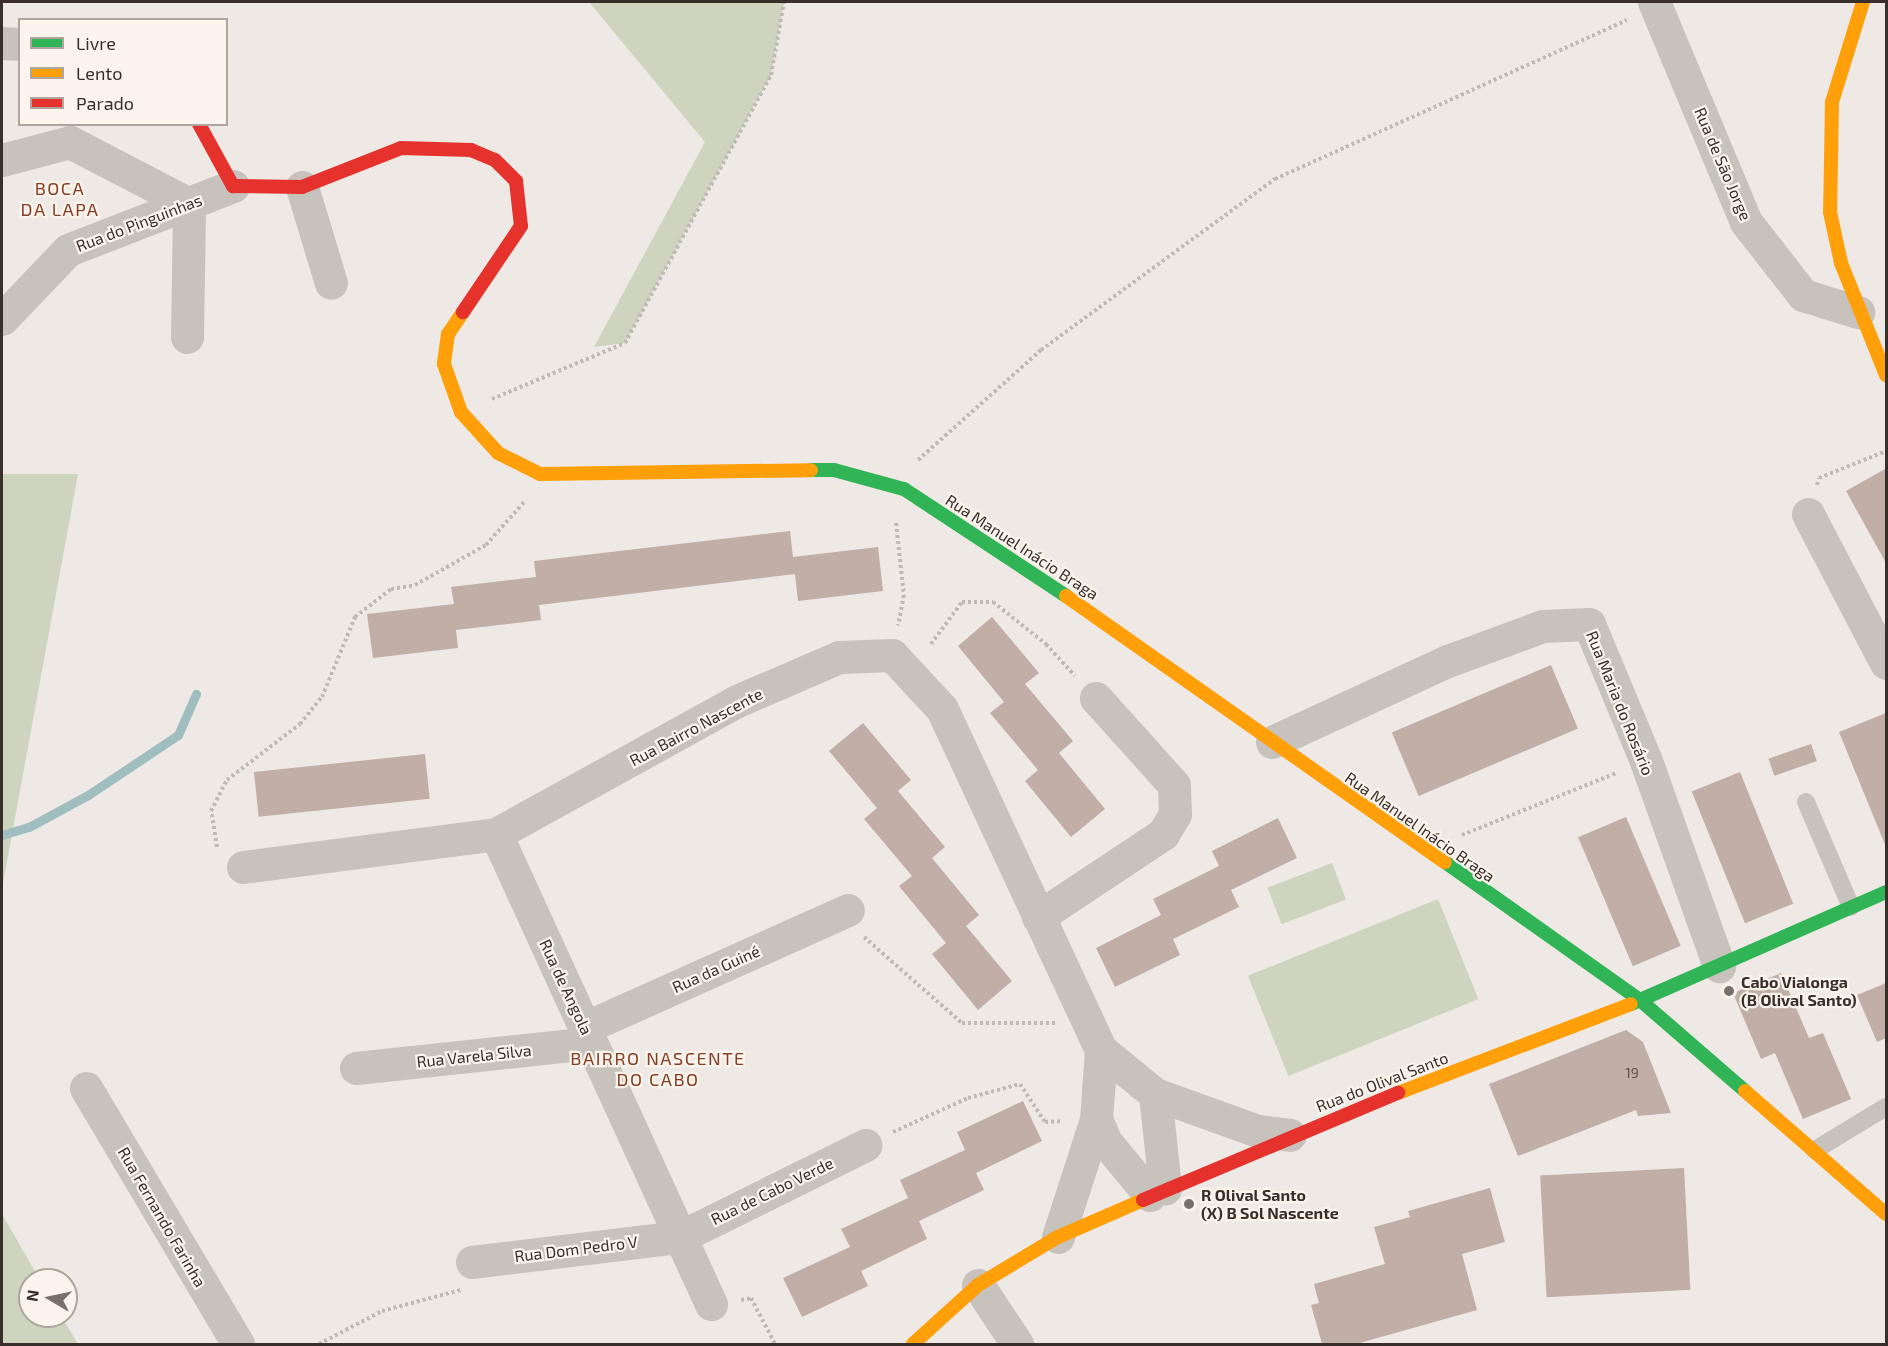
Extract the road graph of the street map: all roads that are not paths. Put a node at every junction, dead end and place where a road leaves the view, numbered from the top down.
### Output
1 (1863, 2) edge
2 (1655, 4) edge
3 (2, 44) edge
4 (18, 44) edge
5 (200, 126) edge
6 (2, 160) edge
7 (233, 186) junction
8 (302, 187) junction
9 (189, 204) junction
10 (331, 283) dead end
11 (1858, 312) junction
12 (2, 320) edge
13 (187, 337) dead end
14 (1887, 375) edge
15 (1808, 514) road end
16 (1887, 663) edge
17 (1096, 698) road end
18 (1272, 742) junction
19 (1806, 802) dead end
20 (496, 834) junction
21 (243, 867) road end
22 (1887, 892) edge
23 (1851, 907) junction
24 (848, 910) road end
25 (1038, 917) junction
26 (1719, 966) junction
27 (1640, 1000) junction
28 (588, 1035) junction
29 (1101, 1050) junction
30 (356, 1068) dead end
31 (86, 1088) dead end
32 (1155, 1094) junction
33 (1887, 1107) edge
34 (1096, 1119) junction
35 (1290, 1135) junction
36 (865, 1145) road end
37 (1815, 1150) junction
38 (1158, 1191) junction
39 (1887, 1214) edge
40 (680, 1237) junction
41 (1058, 1237) junction
42 (472, 1262) road end
43 (978, 1285) junction
44 (711, 1304) road end
45 (238, 1344) edge
46 (914, 1344) edge
47 (1017, 1344) edge

1 - 11 street
2 - 11 street, Rua de São Jorge
3 - 4 street
5 - 7 street
6 - 9 street
7 - 8 street
7 - 9 street, Rua do Pinguinhas
8 - 10 street
8 - 18 street, Rua Manuel Inácio Braga
9 - 12 street, Rua do Pinguinhas
9 - 13 street
11 - 14 street
15 - 16 street
17 - 25 street
18 - 26 street, Rua Maria do Rosário
18 - 27 street, Rua Manuel Inácio Braga
19 - 23 lane
20 - 21 street, Rua Bairro Nascente
20 - 25 street, Rua Bairro Nascente
20 - 28 street, Rua de Angola
22 - 23 street, Rua do Olival Santo
23 - 26 street, Rua do Olival Santo
24 - 28 street, Rua da Guiné
25 - 29 street
26 - 27 street, Rua do Olival Santo
27 - 35 street, Rua do Olival Santo
27 - 37 street, Rua Manuel Inácio Braga
28 - 30 street, Rua Varela Silva
28 - 40 street, Rua de Angola
29 - 32 street
29 - 34 street
31 - 45 street, Rua Fernando Farinha
32 - 35 street
32 - 38 street
33 - 37 lane
34 - 38 street
34 - 41 street
35 - 38 street, Rua do Olival Santo
36 - 40 street, Rua de Cabo Verde
37 - 39 street, Rua Manuel Inácio Braga
38 - 41 street, Rua do Olival Santo
40 - 42 street, Rua Dom Pedro V
40 - 44 street, Rua de Angola
41 - 43 street, Rua do Olival Santo
43 - 46 street, Rua do Olival Santo
43 - 47 street

